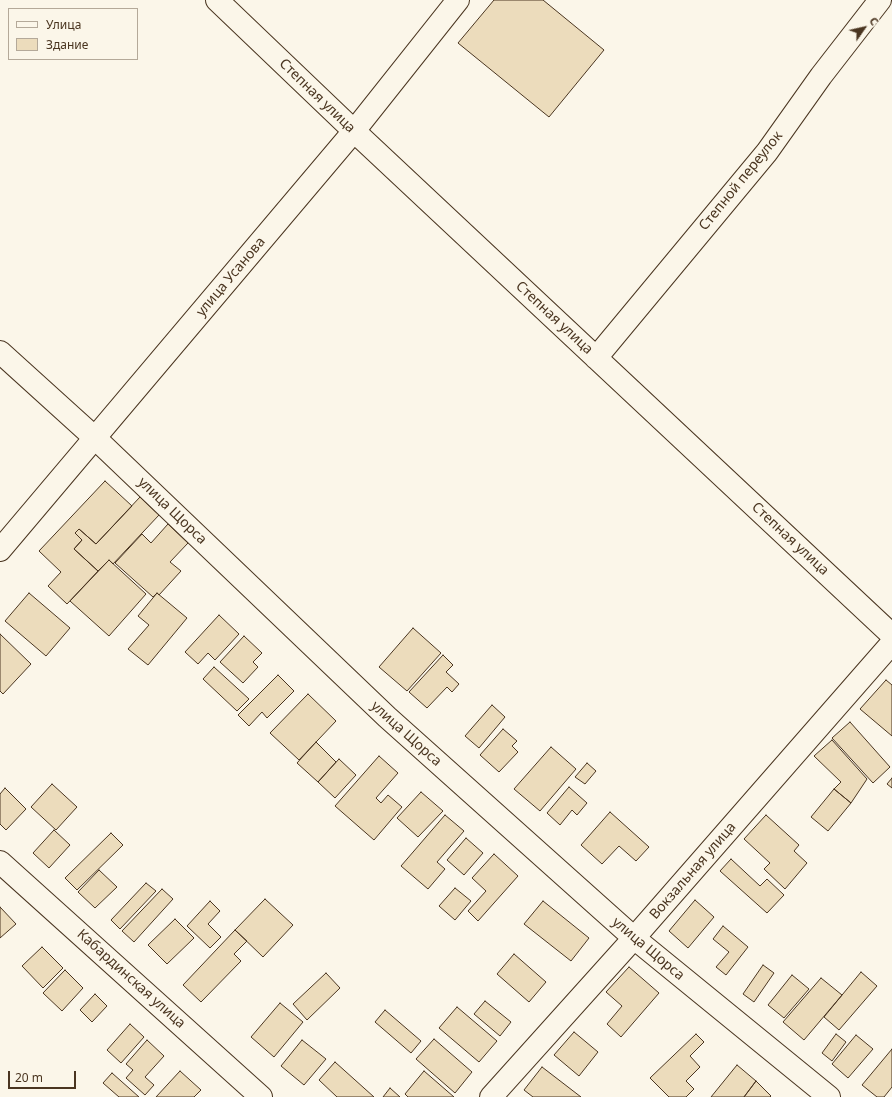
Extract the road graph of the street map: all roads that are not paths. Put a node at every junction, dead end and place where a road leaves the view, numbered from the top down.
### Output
1 (217, 0) edge
2 (458, 0) edge
3 (880, 0) edge
4 (354, 131) junction
5 (0, 352) edge
6 (596, 358) junction
7 (95, 438) junction
8 (0, 550) edge
9 (892, 634) edge
10 (892, 643) edge
11 (0, 862) edge
12 (634, 938) junction
13 (261, 1097) edge
14 (491, 1097) edge
15 (829, 1097) edge

1 - 4 street, Степная улица
2 - 4 street, улица Усанова
3 - 6 street, Степной переулок
4 - 6 street, Степная улица
4 - 7 street, улица Усанова
5 - 7 street, улица Щорса
6 - 9 street, Степная улица
7 - 8 street, улица Усанова
7 - 12 street, улица Щорса
10 - 12 street, Вокзальная улица
11 - 13 street, Кабардинская улица
12 - 14 street, Вокзальная улица
12 - 15 street, улица Щорса

